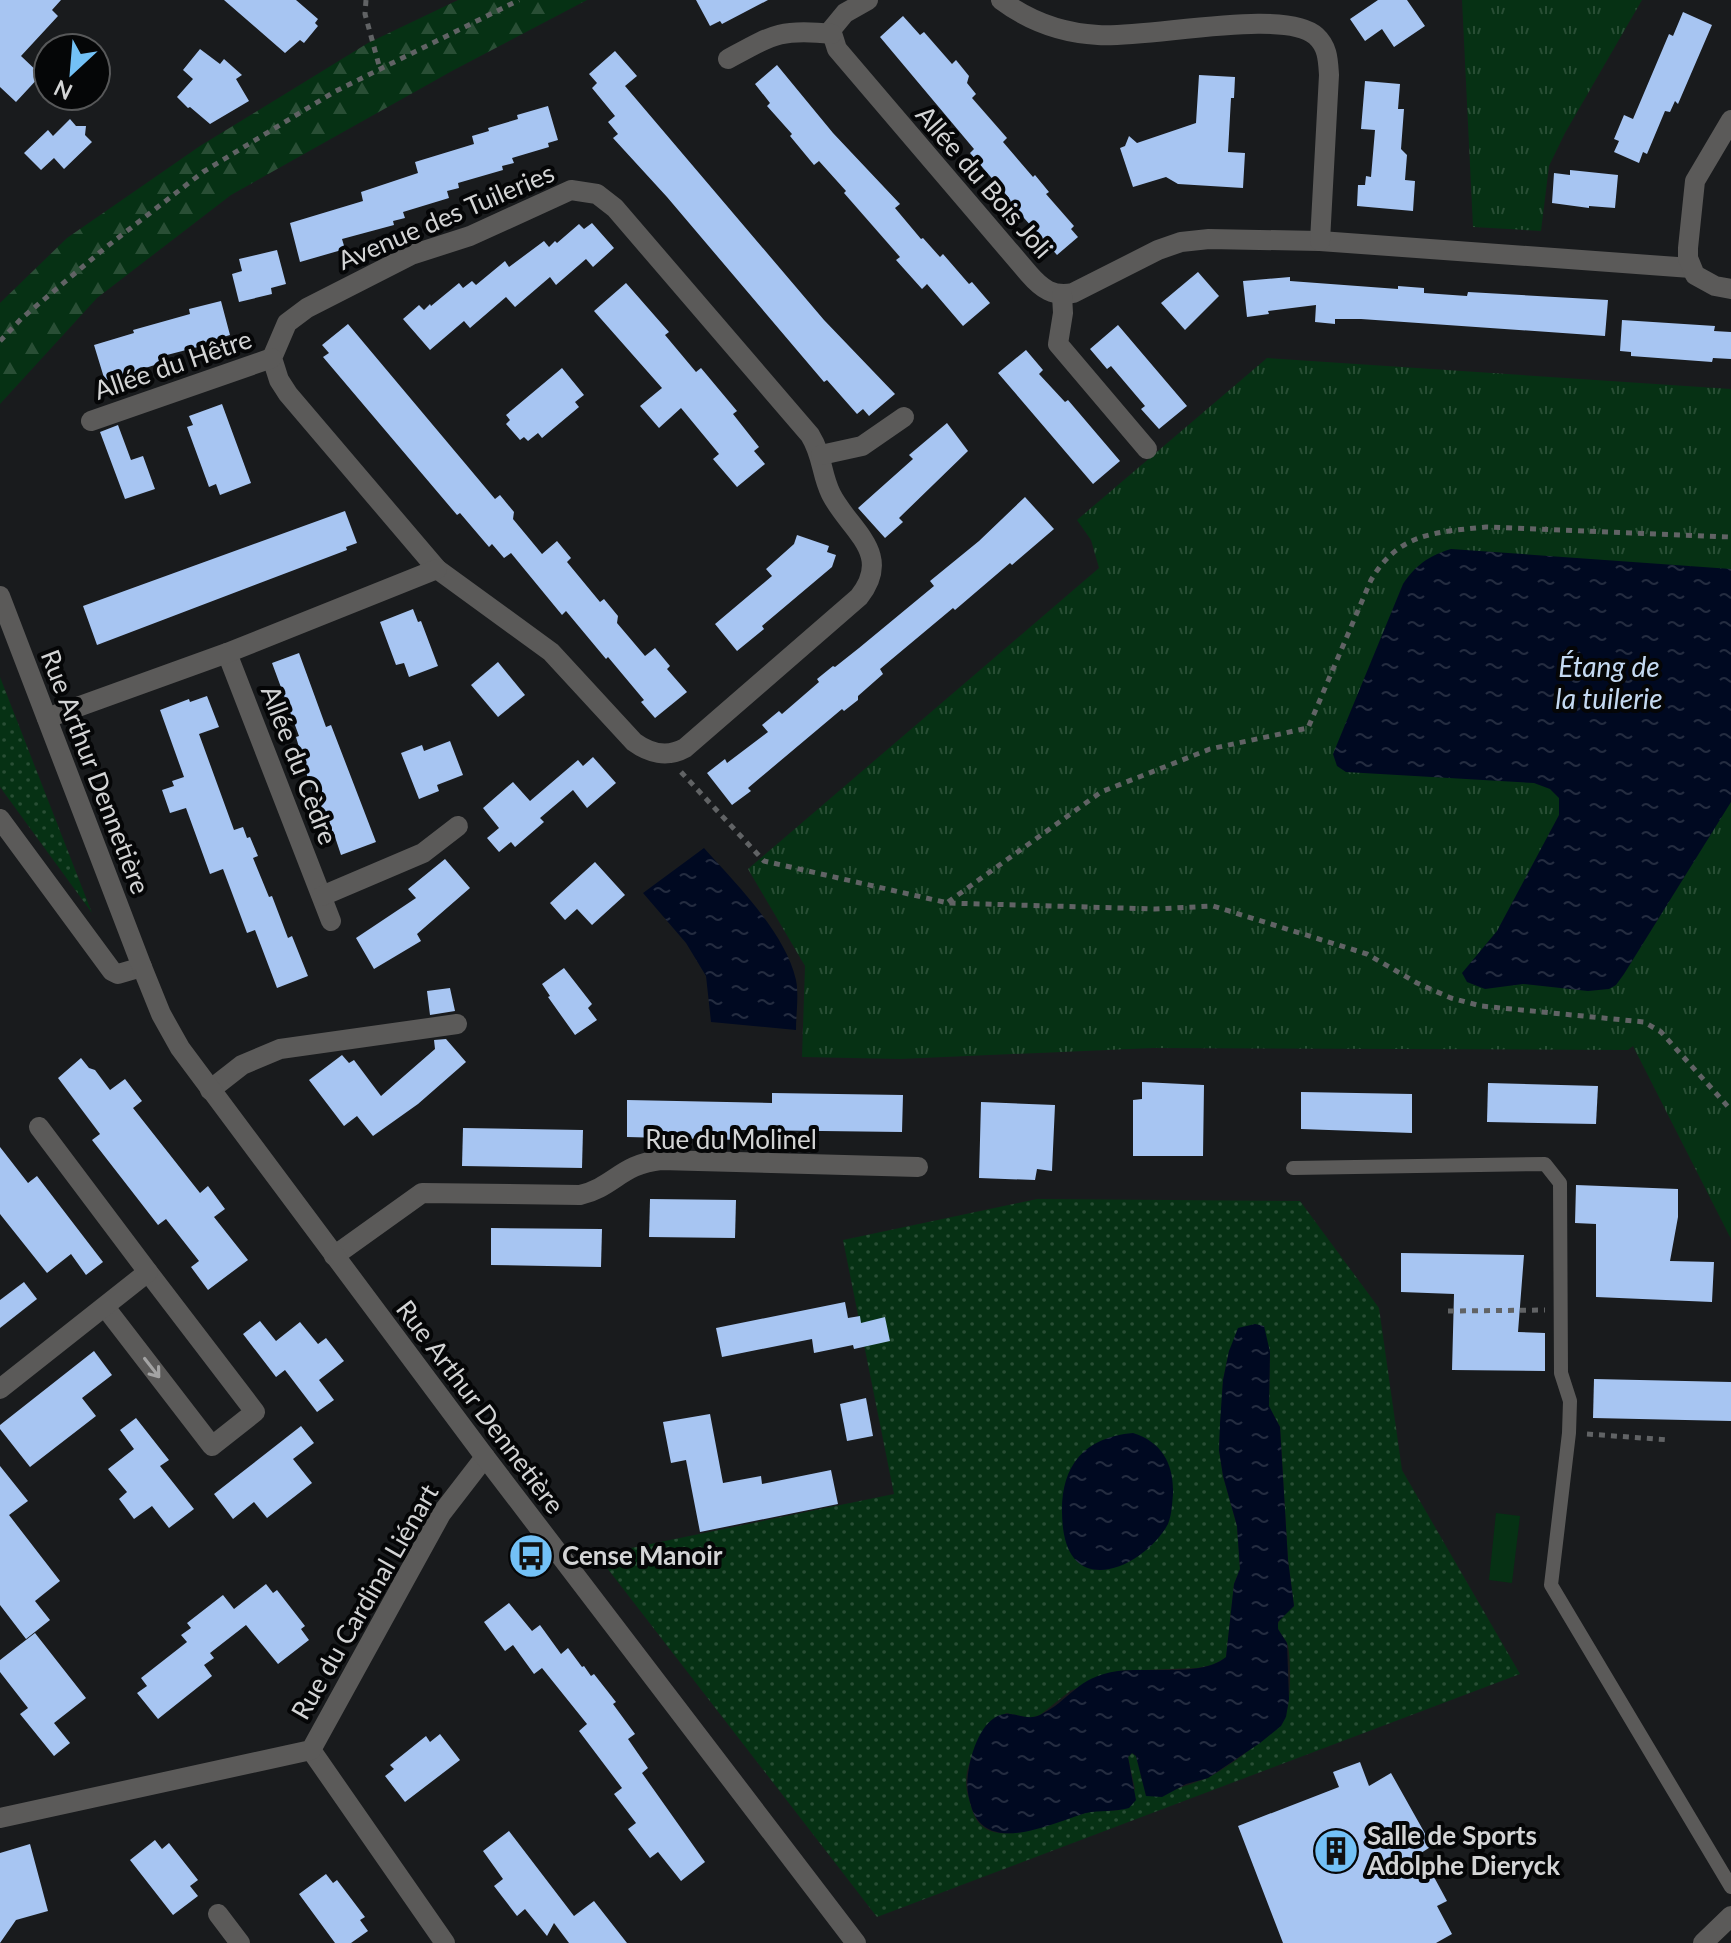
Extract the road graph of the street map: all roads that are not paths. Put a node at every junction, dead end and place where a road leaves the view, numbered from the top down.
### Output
1 (868, 0) edge
2 (1001, 0) edge
3 (832, 34) junction
4 (728, 59) dead end
5 (1731, 120) edge
6 (1320, 241) junction
7 (1691, 268) junction
8 (1731, 289) edge
9 (1062, 295) junction
10 (272, 358) junction
11 (904, 417) dead end
12 (91, 421) dead end
13 (1147, 449) dead end
14 (821, 455) junction
15 (437, 569) junction
16 (0, 596) edge
17 (227, 653) junction
18 (47, 718) junction
19 (0, 819) edge
20 (458, 826) dead end
21 (322, 896) junction
22 (331, 921) dead end
23 (142, 967) junction
24 (457, 1024) dead end
25 (210, 1090) junction
26 (39, 1127) dead end
27 (918, 1167) dead end
28 (1293, 1168) dead end
29 (334, 1256) junction
30 (148, 1272) junction
31 (105, 1307) junction
32 (0, 1389) edge
33 (485, 1457) junction
34 (311, 1750) junction
35 (0, 1818) edge
36 (1731, 1887) edge
37 (218, 1914) dead end
38 (1731, 1916) edge
39 (240, 1943) edge
40 (445, 1943) edge
41 (856, 1943) edge
42 (1703, 1943) edge

1 - 3 street
2 - 6 street
3 - 4 street
3 - 9 street, Allée du Bois Joli
5 - 7 street
6 - 7 street
6 - 9 street
7 - 8 street
9 - 13 street
10 - 12 street, Allée du Hêtre
10 - 14 street, Avenue des Tuileries
10 - 15 street
11 - 14 street
14 - 15 street, Avenue des Tuileries
15 - 17 street
16 - 18 street, Rue Arthur Dennetière
17 - 18 street
17 - 21 street, Allée du Cèdre
18 - 23 street, Rue Arthur Dennetière
19 - 23 street
20 - 21 street
21 - 22 street, Allée du Cèdre
23 - 25 street, Rue Arthur Dennetière
24 - 25 street
25 - 29 street, Rue Arthur Dennetière
26 - 30 street
27 - 29 street, Rue du Molinel
28 - 36 lane
29 - 33 street, Rue Arthur Dennetière
30 - 31 street
31 -> 30 street
31 - 32 street
33 - 34 street, Rue du Cardinal Liénart
33 - 41 street, Rue Arthur Dennetière
34 - 35 street, Rue du Cardinal Liénart
34 - 40 street
37 - 39 street
38 - 42 street

